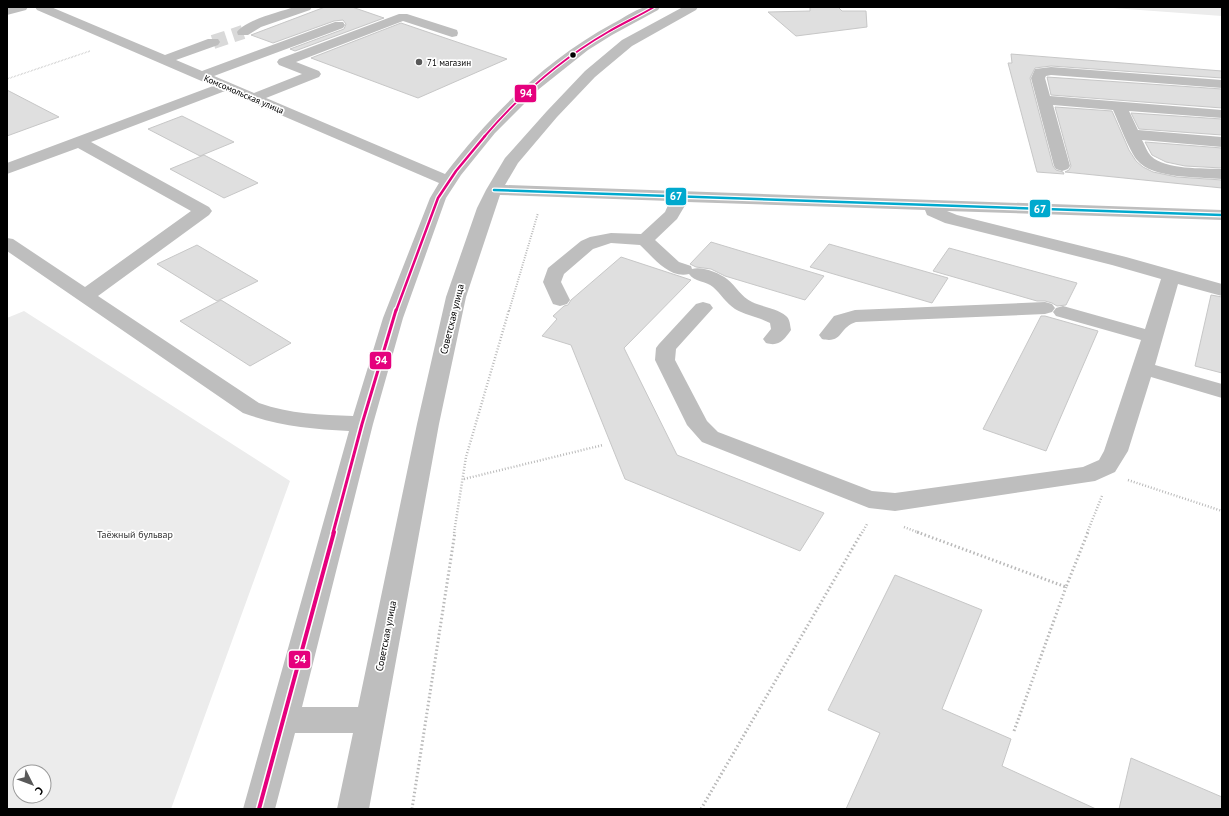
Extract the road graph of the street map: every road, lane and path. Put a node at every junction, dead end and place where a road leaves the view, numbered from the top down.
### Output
1 (22, 7) edge
2 (306, 7) edge
3 (654, 7) edge
4 (692, 7) edge
5 (50, 8) edge
6 (7, 11) edge
7 (350, 21) dead end
8 (243, 32) tunnel mouth
9 (452, 32) dead end
10 (121, 41) junction
11 (213, 42) tunnel mouth
12 (164, 60) junction
13 (202, 76) junction
14 (7, 79) edge
15 (1222, 84) edge
16 (226, 86) junction
17 (254, 98) junction
18 (1044, 100) junction
19 (1119, 106) junction
20 (1222, 114) edge
21 (1132, 134) junction
22 (79, 142) junction
23 (1222, 142) edge
24 (1062, 166) dead end
25 (7, 169) edge
26 (1222, 174) edge
27 (447, 181) junction
28 (494, 190) junction
29 (544, 192) junction
30 (680, 197) junction
31 (921, 205) junction
32 (1222, 215) edge
33 (645, 240) junction
34 (7, 243) edge
35 (1171, 276) junction
36 (1222, 290) edge
37 (84, 296) junction
38 (560, 300) dead end
39 (703, 308) dead end
40 (829, 335) dead end
41 (1152, 337) junction
42 (773, 340) dead end
43 (1143, 368) junction
44 (1222, 391) edge
45 (362, 424) junction
46 (603, 445) dead end
47 (1116, 452) junction
48 (1110, 474) junction
49 (463, 479) junction
50 (1222, 511) edge
51 (869, 522) dead end
52 (902, 526) dead end
53 (1066, 587) junction
54 (284, 720) junction
55 (370, 720) junction
56 (1014, 731) dead end
57 (259, 809) edge
58 (353, 809) edge
59 (412, 809) edge
60 (701, 809) edge

1 - 6 street
2 - 8 street
3 - 27 street
4 - 28 street, Советская улица
5 - 10 street, Комсомольская улица
7 - 13 street
9 - 17 street
10 - 12 street, Комсомольская улица
10 - 14 path
11 - 12 street
12 - 13 street, Комсомольская улица
13 - 16 street, Комсомольская улица
15 - 18 street
16 - 17 street, Комсомольская улица
16 - 22 street
17 - 27 street, Комсомольская улица
18 - 19 street
18 - 24 street
19 - 20 street
19 - 21 street
21 - 23 street
21 - 26 street
22 - 25 street
22 - 37 street
27 - 45 street
28 - 29 street
28 - 55 street, Советская улица
29 - 30 street
29 - 49 path
30 - 31 street
30 - 33 street
31 - 32 street
31 - 35 street
33 - 38 street
33 - 42 street
34 - 37 street
35 - 36 street
35 - 41 street
37 - 45 street
39 - 47 street
40 - 41 street
41 - 43 street
43 - 44 street
43 - 47 street
45 - 54 street
46 - 49 path
47 - 48 path
48 - 50 path
48 - 53 path
49 - 59 path
51 - 60 path
52 - 53 path
53 - 56 path
54 - 55 street
54 - 57 street
55 - 58 street, Советская улица

